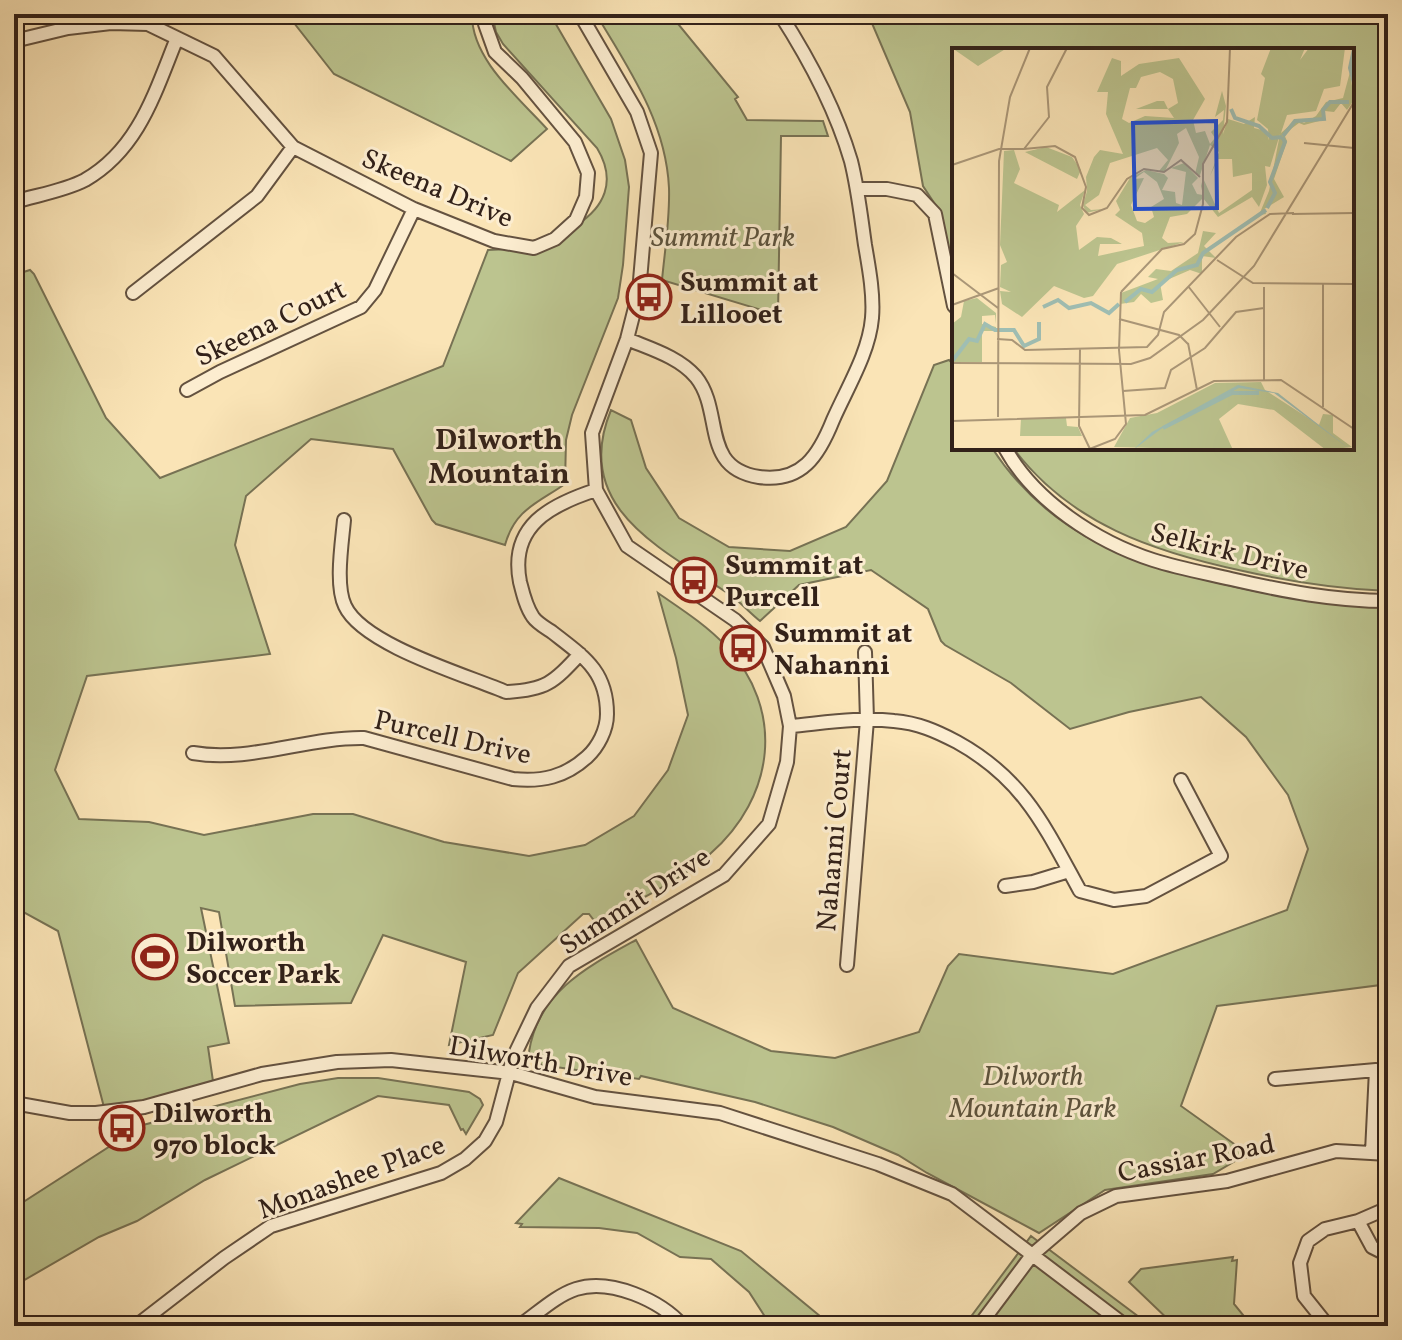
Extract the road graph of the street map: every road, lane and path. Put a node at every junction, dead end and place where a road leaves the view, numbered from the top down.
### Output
1 (486, 14) edge
2 (580, 14) edge
3 (780, 14) edge
4 (177, 38) junction
5 (14, 41) edge
6 (293, 147) junction
7 (857, 189) junction
8 (14, 202) edge
9 (414, 209) junction
10 (133, 293) dead end
11 (952, 296) edge
12 (627, 339) junction
13 (187, 390) dead end
14 (1006, 450) edge
15 (596, 490) junction
16 (344, 520) dead end
17 (1388, 601) edge
18 (865, 652) dead end
19 (580, 654) junction
20 (867, 720) junction
21 (790, 726) junction
22 (193, 753) dead end
23 (1181, 780) dead end
24 (1069, 871) junction
25 (1005, 886) dead end
26 (847, 965) dead end
27 (1382, 1068) edge
28 (511, 1073) junction
29 (1275, 1079) dead end
30 (14, 1103) edge
31 (1372, 1152) junction
32 (1388, 1154) edge
33 (1388, 1208) edge
34 (1358, 1221) junction
35 (1032, 1255) junction
36 (1388, 1255) edge
37 (136, 1326) edge
38 (519, 1326) edge
39 (683, 1326) edge
40 (979, 1326) edge
41 (1126, 1326) edge
42 (1328, 1326) edge

1 - 9 street, Skeena Drive
2 - 12 street, Summit Drive
3 - 7 street
4 - 5 street, Skeena Drive
4 - 6 street, Skeena Drive
4 - 8 street
6 - 9 street, Skeena Drive
6 - 10 street
7 - 11 street
7 - 12 street
9 - 13 street, Skeena Court
12 - 15 street, Summit Drive
14 - 17 street, Selkirk Drive
15 - 19 street, Purcell Drive
15 - 21 street, Summit Drive
16 - 19 street
18 - 20 street, Nahanni Court
19 - 22 street, Purcell Drive
20 - 21 street
20 - 24 street
20 - 26 street, Nahanni Court
21 - 28 street, Summit Drive
23 - 24 street
24 - 25 street
27 - 29 street
27 - 31 street
28 - 30 street, Dilworth Drive
28 - 35 street, Dilworth Drive
28 - 37 street, Monashee Place
31 - 32 street, Cassiar Road
31 - 35 street, Cassiar Road
33 - 34 street
34 - 36 street
34 - 42 street
35 - 40 street, Cassiar Road
35 - 41 street, Dilworth Drive
38 - 39 street

